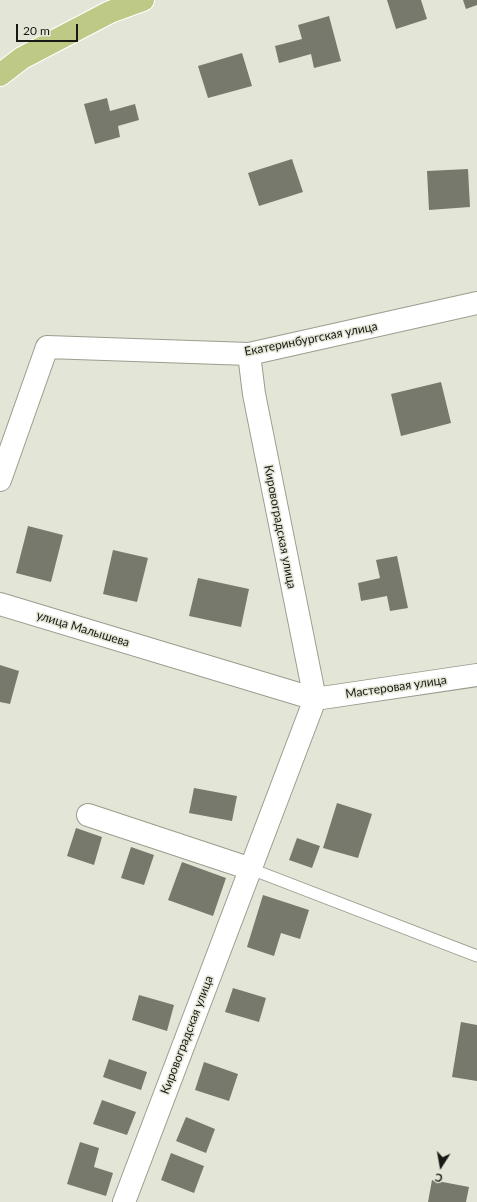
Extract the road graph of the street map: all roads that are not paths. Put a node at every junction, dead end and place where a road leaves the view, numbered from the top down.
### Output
1 (143, 0) edge
2 (0, 75) edge
3 (477, 304) edge
4 (249, 354) junction
5 (0, 480) edge
6 (0, 604) edge
7 (477, 675) edge
8 (315, 699) junction
9 (88, 814) dead end
10 (251, 869) junction
11 (477, 956) edge
12 (124, 1202) edge

1 - 2 main road
3 - 4 street, Екатеринбургская улица
4 - 5 street, Екатеринбургская улица
4 - 8 street, Кировоградская улица
6 - 8 street, улица Малышева
7 - 8 street, Мастеровая улица
8 - 10 street, Кировоградская улица
9 - 10 street
10 - 11 lane
10 - 12 street, Кировоградская улица

